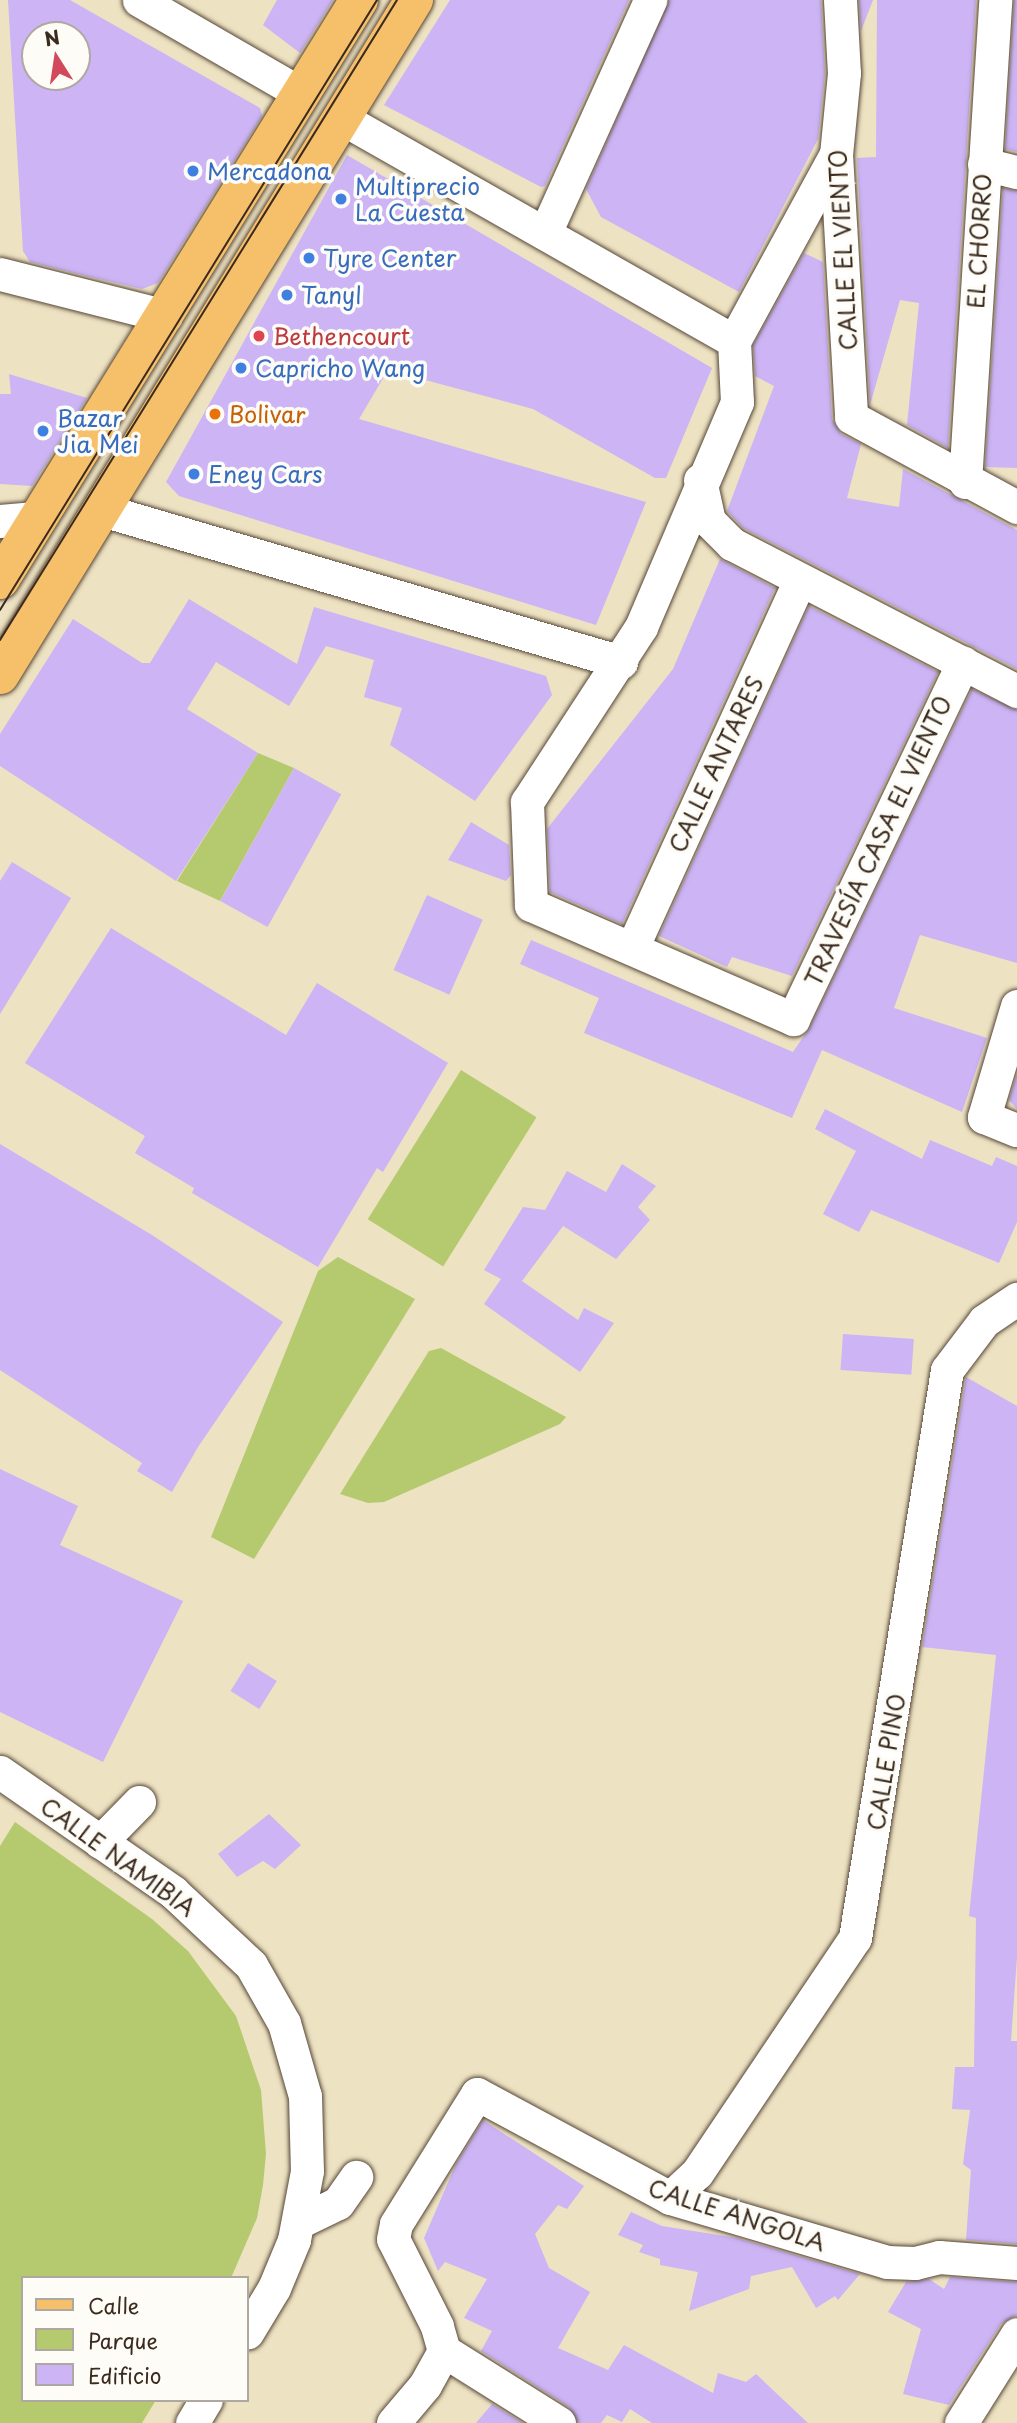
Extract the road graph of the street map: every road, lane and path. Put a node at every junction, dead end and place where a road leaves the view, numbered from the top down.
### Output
1 (139, 0) edge
2 (359, 0) edge
3 (414, 0) edge
4 (650, 0) edge
5 (840, 0) edge
6 (995, 0) edge
7 (302, 94) junction
8 (343, 119) junction
9 (836, 153) junction
10 (984, 164) junction
11 (1017, 172) edge
12 (545, 233) junction
13 (0, 274) edge
14 (166, 316) junction
15 (734, 341) junction
16 (700, 481) junction
17 (965, 482) junction
18 (1017, 507) edge
19 (102, 510) junction
20 (38, 518) junction
21 (0, 522) edge
22 (732, 544) junction
23 (669, 557) junction
24 (0, 580) edge
25 (799, 582) junction
26 (621, 662) junction
27 (963, 663) junction
28 (0, 675) edge
29 (1017, 691) edge
30 (633, 946) junction
31 (1017, 1006) edge
32 (1017, 1130) edge
33 (1017, 1299) edge
34 (0, 1772) edge
35 (139, 1802) dead end
36 (100, 1842) junction
37 (356, 2177) dead end
38 (670, 2198) junction
39 (299, 2222) junction
40 (1017, 2263) edge
41 (248, 2331) edge
42 (1017, 2334) edge
43 (444, 2351) junction
44 (205, 2402) edge
45 (192, 2423) edge
46 (393, 2423) edge
47 (559, 2423) edge
48 (961, 2423) edge

1 - 7 street
2 - 7 main road
3 - 8 main road
4 - 12 street
5 - 9 street, CALLE EL VIENTO
6 - 10 street, EL CHORRO
7 - 14 main road
8 - 12 street
8 - 19 main road
9 - 15 street
9 - 17 street, CALLE EL VIENTO
10 - 11 street
10 - 17 street, EL CHORRO
12 - 15 street
13 - 14 street
14 - 20 main road
15 - 16 street
16 - 22 street
16 - 23 street
17 - 18 street
19 - 26 street
19 - 28 main road
20 - 21 street
20 - 24 main road
22 - 23 street
22 - 25 street
23 - 26 street
25 - 27 street
25 - 30 street, CALLE ANTARES
26 - 30 street
27 - 29 street
27 - 30 street, TRAVESÍA CASA EL VIENTO
31 - 32 street
33 - 38 street, CALLE PINO
34 - 36 street, CALLE NAMIBIA
35 - 36 street
36 - 39 street, CALLE NAMIBIA
37 - 39 street
38 - 40 street, CALLE ANGOLA
38 - 43 street, CALLE ANGOLA
39 - 41 street, CALLE NAMIBIA
42 - 48 street
43 - 46 street
43 - 47 street
44 - 45 street

